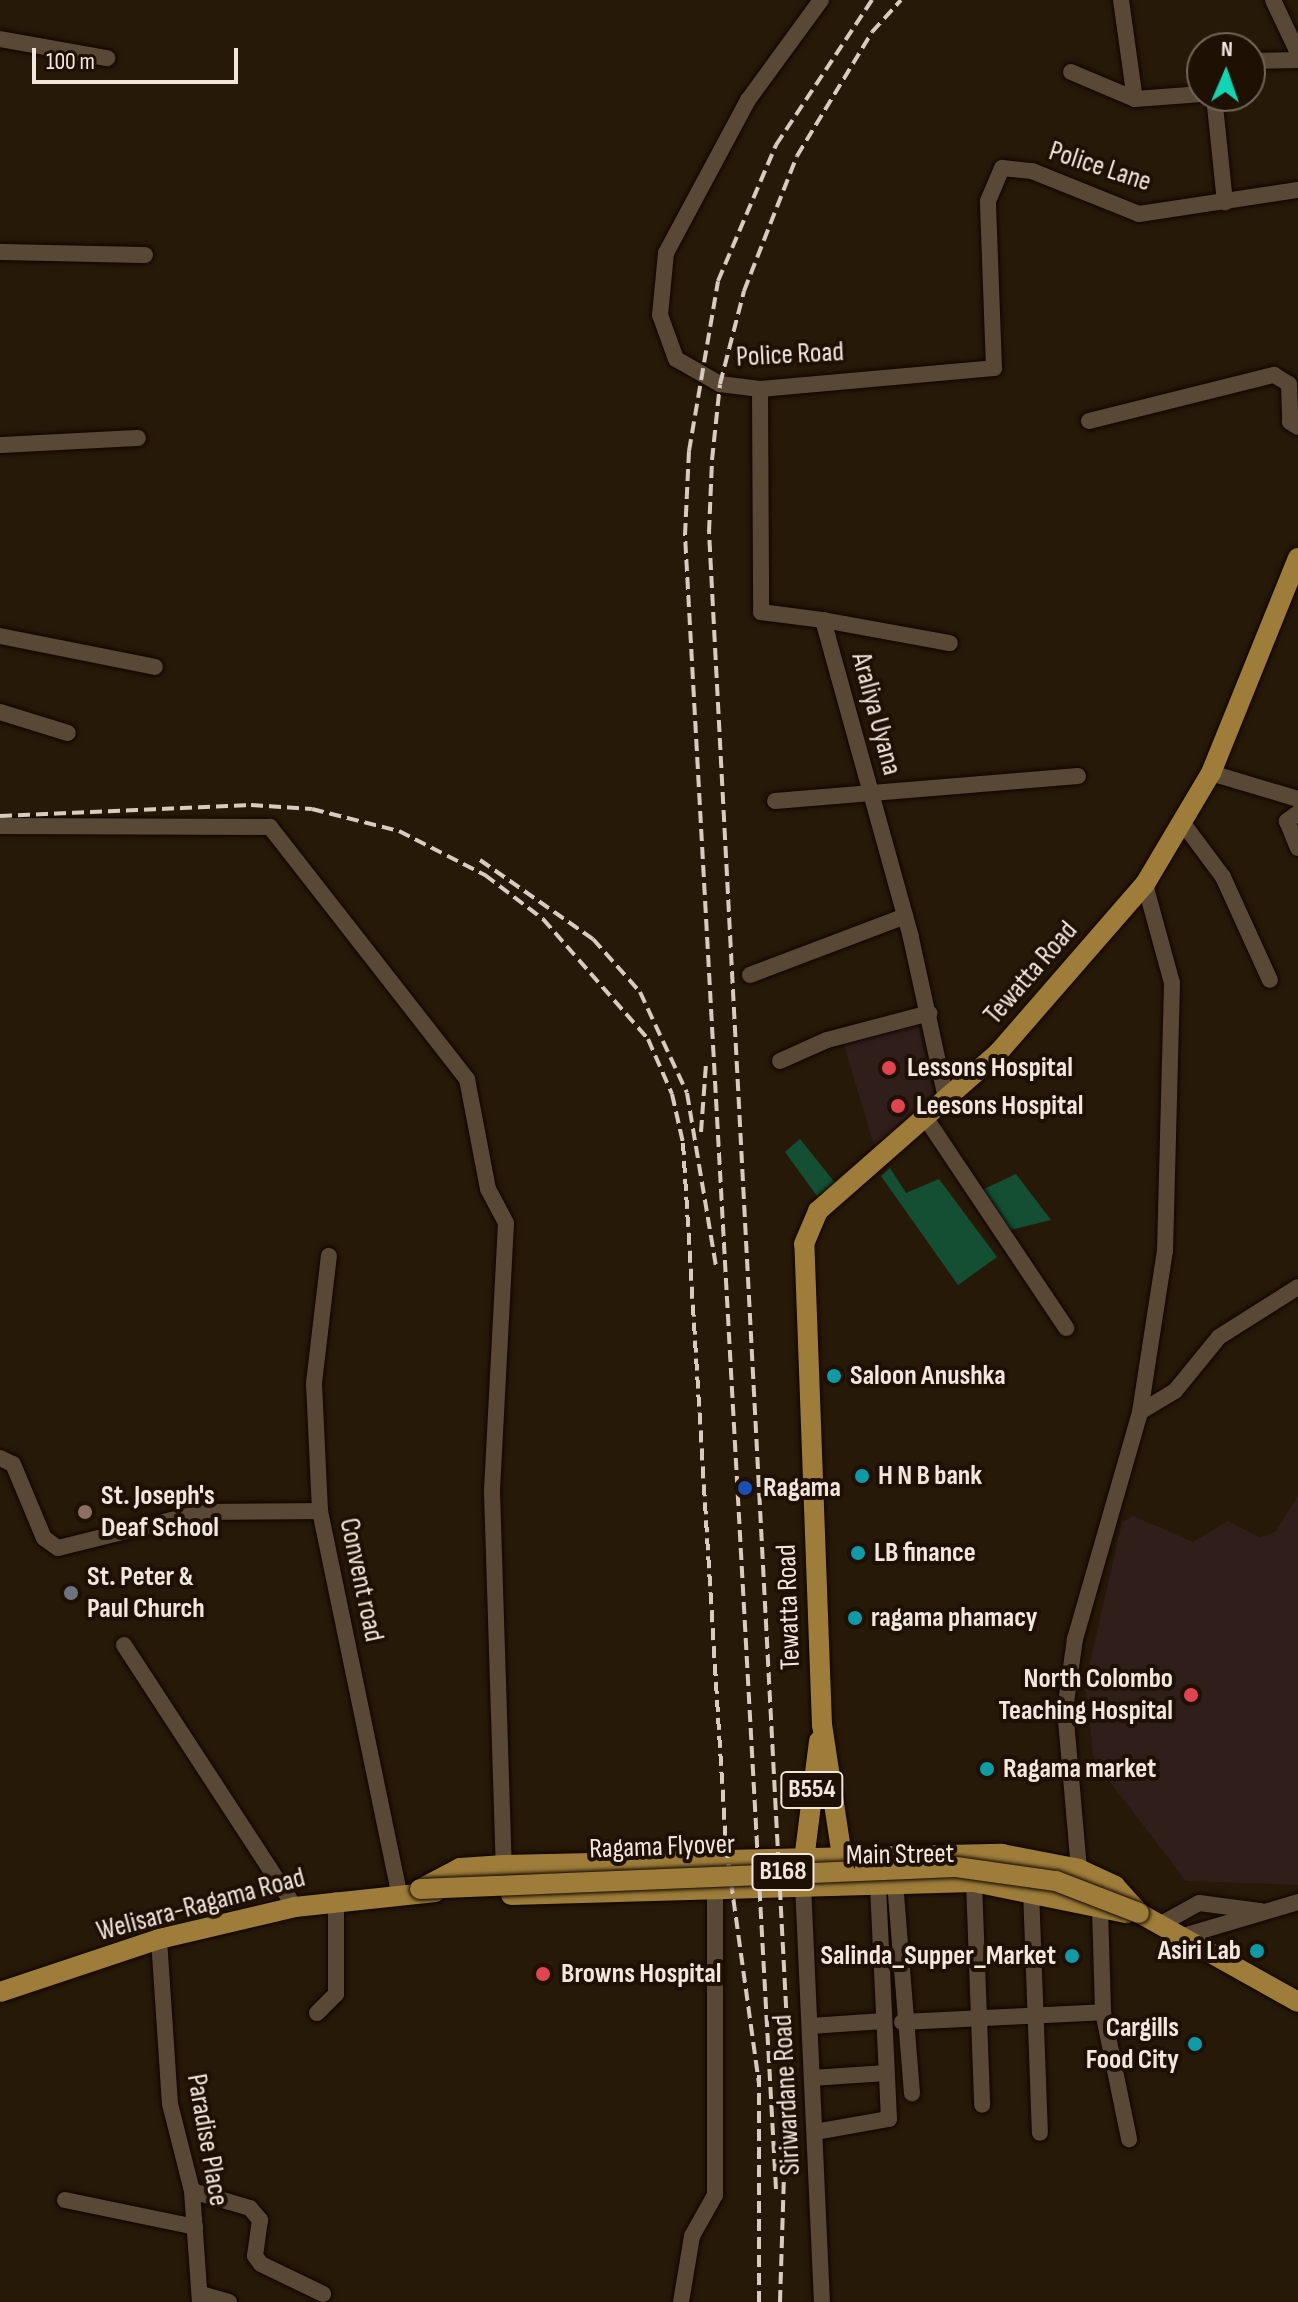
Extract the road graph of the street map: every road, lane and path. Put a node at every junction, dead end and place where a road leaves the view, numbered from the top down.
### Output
1 (821, 0) edge
2 (1121, 0) edge
3 (1273, 0) edge
4 (0, 39) edge
5 (1298, 53) edge
6 (107, 58) dead end
7 (1298, 60) edge
8 (1266, 61) edge
9 (1071, 72) dead end
10 (1186, 95) edge
11 (1135, 99) junction
12 (1216, 112) edge
13 (1298, 190) edge
14 (1225, 202) junction
15 (994, 235) joint
16 (0, 252) edge
17 (145, 255) dead end
18 (760, 389) junction
19 (1089, 421) dead end
20 (1298, 427) edge
21 (138, 438) dead end
22 (0, 445) edge
23 (1298, 558) edge
24 (823, 620) junction
25 (0, 636) edge
26 (950, 643) dead end
27 (155, 667) dead end
28 (0, 712) edge
29 (68, 733) dead end
30 (1211, 773) junction
31 (1078, 776) dead end
32 (872, 796) junction
33 (1298, 799) edge
34 (775, 801) dead end
35 (1298, 813) edge
36 (1182, 822) junction
37 (0, 826) edge
38 (1298, 848) edge
39 (1145, 884) junction
40 (905, 916) junction
41 (750, 975) dead end
42 (1270, 980) dead end
43 (930, 1013) junction
44 (780, 1061) dead end
45 (946, 1098) junction
46 (925, 1117) junction
47 (329, 1256) dead end
48 (1298, 1287) edge
49 (1066, 1328) dead end
50 (1140, 1412) junction
51 (0, 1458) edge
52 (320, 1511) junction
53 (124, 1645) dead end
54 (822, 1725) junction
55 (845, 1853) junction
56 (802, 1855) junction
57 (504, 1865) junction
58 (1079, 1869) junction
59 (886, 1882) junction
60 (974, 1882) junction
61 (846, 1883) junction
62 (803, 1885) junction
63 (715, 1888) junction
64 (420, 1889) junction
65 (1031, 1890) junction
66 (399, 1892) junction
67 (336, 1900) junction
68 (1298, 1902) edge
69 (295, 1907) junction
70 (1100, 1909) junction
71 (1267, 1912) junction
72 (1139, 1913) junction
73 (1161, 1924) junction
74 (1180, 1937) junction
75 (159, 1939) junction
76 (0, 1992) edge
77 (1298, 2002) edge
78 (1103, 2012) junction
79 (317, 2013) dead end
80 (1032, 2015) junction
81 (979, 2018) junction
82 (884, 2021) junction
83 (902, 2022) junction
84 (810, 2026) junction
85 (886, 2073) junction
86 (812, 2078) junction
87 (912, 2093) dead end
88 (982, 2105) dead end
89 (815, 2132) junction
90 (1040, 2133) dead end
91 (1129, 2139) dead end
92 (192, 2191) junction
93 (65, 2200) dead end
94 (195, 2227) junction
95 (323, 2294) dead end
96 (200, 2298) edge
97 (229, 2302) edge
98 (681, 2302) edge
99 (822, 2302) edge

1 - 18 street, Police Road
2 - 11 street
3 - 5 street
4 - 6 street
7 - 8 street
9 - 11 street
10 - 11 street
12 - 14 street
13 - 14 street, Police Lane
14 - 15 street, Police Lane
15 - 18 street, Police Road
16 - 17 street
18 - 24 street
19 - 20 street
21 - 22 street
23 - 30 main road, Tewatta Road / B554
24 - 26 street
24 - 32 street, Araliya Uyana
25 - 27 street
28 - 29 street
30 - 33 street
30 - 36 main road, Tewatta Road / B554
31 - 32 street
32 - 34 street
32 - 40 street, Araliya Uyana
35 - 38 street
36 - 39 main road, Tewatta Road / B554
36 - 42 street
37 - 57 street
39 - 45 main road, Tewatta Road / B554
39 - 50 street
40 - 41 street
40 - 43 street, Araliya Uyana
43 - 44 street
43 - 45 street, Araliya Uyana
45 - 46 main road, Tewatta Road / B554
46 - 49 street
46 - 54 main road, Tewatta Road / B554
47 - 52 street
48 - 50 street
50 - 58 street
51 - 52 street, Convent road
52 - 66 street, Convent road
53 - 69 street
54 - 55 main road, Tewatta Road / B554
54 - 56 main road, Tewatta Road / B554
55 - 56 main road, B168
55 - 58 main road, B168
55 - 61 main road, Tewatta Road
56 - 57 main road, B168
56 - 62 main road, Tewatta Road
57 - 64 main road, B168
58 - 72 main road, B168
59 - 60 main road, Main Street / B168
59 - 61 main road, Main Street / B168
59 - 82 street
59 - 83 street
60 - 65 main road, Main Street / B168
60 - 81 street
61 - 62 main road, Main Street / B168
62 - 63 main road, Main Street / B168
62 - 84 street, Siriwardane Road
63 - 64 main road, Main Street / B168
63 - 98 street
64 - 66 main road, Welisara-Ragama Road / B168
64 - 72 main road, Ragama Flyover / B168, bridge
65 - 70 main road, Main Street / B168
65 - 80 street
66 - 67 main road, Welisara-Ragama Road / B168
67 - 69 main road, Welisara-Ragama Road / B168
67 - 79 street
68 - 71 street
69 - 75 main road, Welisara-Ragama Road / B168
70 - 72 main road, Main Street / B168
70 - 78 street
71 - 73 street
71 - 74 street
72 - 73 main road, B168
73 - 74 main road, B168
74 - 77 main road, B168
75 - 76 main road, Welisara-Ragama Road / B168
75 - 92 street, Paradise Place
78 - 80 street
78 - 91 street
80 - 81 street
80 - 90 street
81 - 83 street
81 - 88 street
82 - 84 street
82 - 85 street
83 - 87 street
84 - 86 street, Siriwardane Road
85 - 86 street
85 - 89 street
86 - 89 street, Siriwardane Road
89 - 99 street, Siriwardane Road
92 - 94 street, Paradise Place
92 - 95 street
93 - 94 street
94 - 96 street, Paradise Place
96 - 97 street

